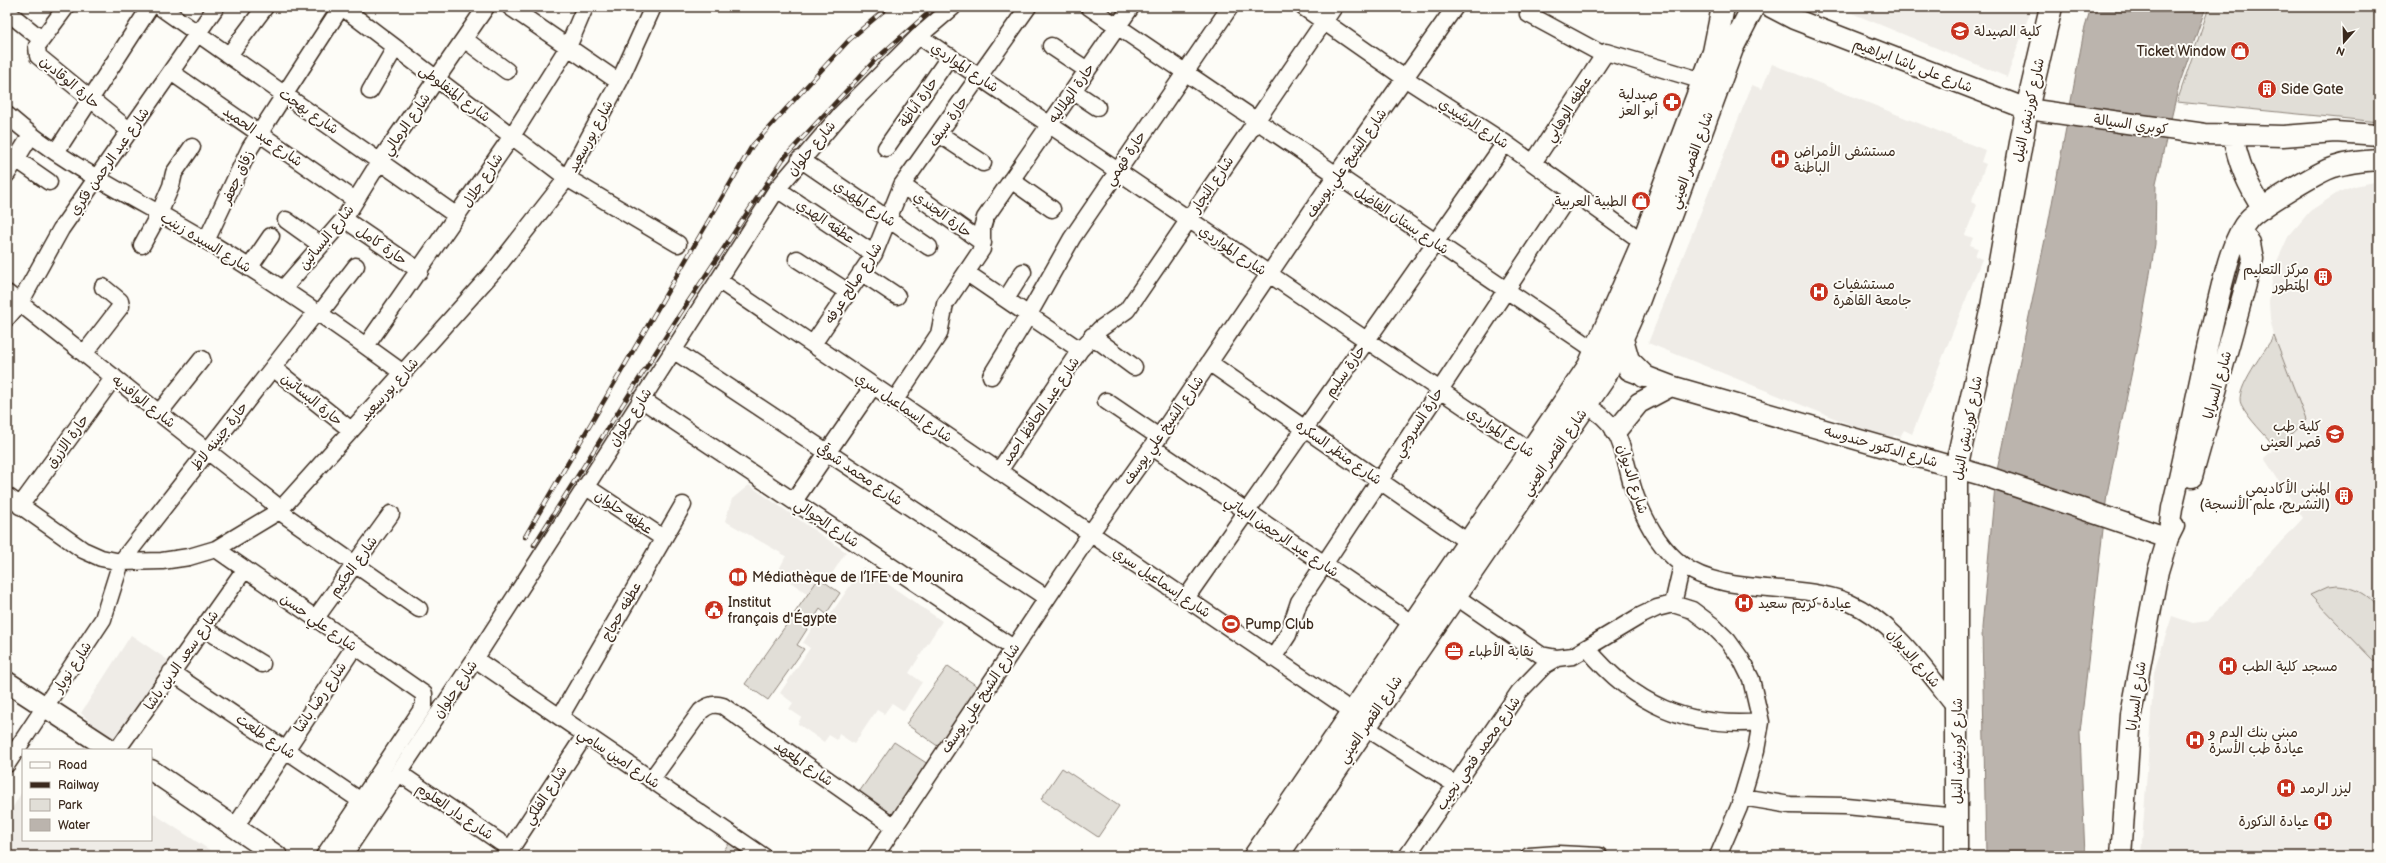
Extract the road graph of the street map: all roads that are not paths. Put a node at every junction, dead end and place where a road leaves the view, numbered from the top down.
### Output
1 (66, 7) edge
2 (150, 7) edge
3 (160, 7) edge
4 (216, 7) edge
5 (265, 7) edge
6 (342, 7) edge
7 (486, 7) edge
8 (510, 7) edge
9 (585, 7) edge
10 (653, 7) edge
11 (953, 7) edge
12 (1028, 7) edge
13 (1089, 7) edge
14 (1131, 7) edge
15 (1230, 7) edge
16 (1303, 7) edge
17 (1334, 7) edge
18 (1455, 7) edge
19 (1723, 7) edge
20 (1753, 7) edge
21 (1771, 7) edge
22 (2051, 7) edge
23 (10, 14) dead end
24 (1528, 14) dead end
25 (1324, 21) junction
26 (1117, 26) junction
27 (198, 34) junction
28 (920, 36) junction
29 (464, 38) junction
30 (41, 39) junction
31 (1051, 46) dead end
32 (568, 47) junction
33 (395, 48) junction
34 (1602, 54) junction
35 (229, 55) junction
36 (950, 56) junction
37 (507, 70) dead end
38 (1087, 70) junction
39 (171, 72) junction
40 (1184, 72) junction
41 (979, 77) junction
42 (436, 79) junction
43 (1406, 79) junction
44 (1703, 81) junction
45 (619, 82) junction
46 (370, 91) dead end
47 (1073, 91) junction
48 (285, 95) junction
49 (90, 99) junction
50 (1097, 107) dead end
51 (2027, 109) junction
52 (7, 114) edge
53 (2058, 114) joint
54 (1255, 120) junction
55 (1050, 124) junction
56 (130, 131) junction
57 (260, 134) junction
58 (939, 134) junction
59 (2234, 135) junction
60 (2379, 135) edge
61 (30, 136) junction
62 (512, 136) junction
63 (1505, 143) junction
64 (192, 147) dead end
65 (886, 148) dead end
66 (56, 152) junction
67 (16, 159) junction
68 (800, 159) junction
69 (2379, 160) edge
70 (380, 161) junction
71 (983, 163) dead end
72 (1533, 163) junction
73 (1116, 170) junction
74 (7, 174) edge
75 (1336, 175) junction
76 (96, 178) junction
77 (567, 178) junction
78 (1011, 180) junction
79 (49, 182) dead end
80 (902, 185) junction
81 (777, 189) junction
82 (1572, 191) junction
83 (355, 200) junction
84 (2263, 208) junction
85 (1052, 209) dead end
86 (159, 214) junction
87 (457, 216) junction
88 (344, 219) junction
89 (888, 219) junction
90 (1188, 219) junction
91 (286, 220) dead end
92 (271, 236) dead end
93 (206, 241) junction
94 (1435, 242) junction
95 (1643, 242) junction
96 (983, 243) junction
97 (678, 244) dead end
98 (142, 245) dead end
99 (321, 245) junction
100 (929, 247) dead end
101 (874, 254) junction
102 (797, 259) dead end
103 (356, 266) dead end
104 (250, 268) junction
105 (420, 271) junction
106 (862, 272) junction
107 (1023, 272) dead end
108 (967, 273) junction
109 (1269, 274) junction
110 (718, 280) junction
111 (103, 287) dead end
112 (283, 289) junction
113 (1505, 290) junction
114 (848, 292) junction
115 (7, 293) edge
116 (897, 296) dead end
117 (1006, 299) junction
118 (20, 303) junction
119 (319, 312) junction
120 (1029, 314) junction
121 (7, 318) edge
122 (1092, 336) junction
123 (1622, 339) junction
124 (1366, 341) junction
125 (813, 344) junction
126 (366, 346) junction
127 (673, 350) junction
128 (1080, 350) junction
129 (84, 354) junction
130 (1604, 356) junction
131 (202, 359) dead end
132 (1210, 363) junction
133 (1134, 367) dead end
134 (273, 368) junction
135 (403, 373) junction
136 (991, 376) dead end
137 (1644, 376) junction
138 (114, 377) junction
139 (874, 386) junction
140 (1671, 386) junction
141 (1438, 390) junction
142 (641, 399) junction
143 (895, 400) junction
144 (1106, 401) dead end
145 (1586, 406) junction
146 (159, 413) junction
147 (1305, 429) junction
148 (351, 430) junction
149 (1616, 430) junction
150 (1156, 442) junction
151 (207, 451) junction
152 (828, 452) junction
153 (1538, 457) junction
154 (1951, 460) junction
155 (999, 471) junction
156 (1380, 481) junction
157 (586, 486) junction
158 (7, 496) edge
159 (794, 502) junction
160 (683, 505) dead end
161 (20, 506) junction
162 (280, 510) junction
163 (1247, 511) junction
164 (391, 514) dead end
165 (1090, 534) junction
166 (663, 538) junction
167 (2168, 538) junction
168 (1468, 542) junction
169 (216, 549) junction
170 (121, 562) junction
171 (355, 564) junction
172 (1324, 564) junction
173 (1682, 565) junction
174 (245, 569) junction
175 (1455, 596) junction
176 (1047, 598) junction
177 (1186, 598) junction
178 (1673, 604) junction
179 (419, 609) dead end
180 (315, 619) junction
181 (1413, 624) junction
182 (203, 628) junction
183 (354, 647) junction
184 (1013, 648) junction
185 (1587, 648) junction
186 (1273, 658) junction
187 (1557, 658) junction
188 (475, 659) junction
189 (262, 664) dead end
190 (171, 672) junction
191 (7, 682) edge
192 (45, 707) junction
193 (1957, 709) junction
194 (560, 717) junction
195 (1359, 719) junction
196 (1761, 722) junction
197 (585, 735) junction
198 (109, 749) edge
199 (118, 749) edge
200 (285, 749) junction
201 (7, 764) edge
202 (152, 771) edge
203 (399, 773) junction
204 (651, 780) junction
205 (1456, 785) junction
206 (152, 787) edge
207 (1742, 797) junction
208 (361, 801) junction
209 (1957, 817) junction
210 (235, 827) junction
211 (895, 827) junction
212 (508, 852) edge
213 (257, 856) edge
214 (277, 856) edge
215 (324, 856) edge
216 (344, 856) edge
217 (763, 856) edge
218 (875, 856) edge
219 (1255, 856) edge
220 (1277, 856) edge
221 (1407, 856) edge
222 (1529, 856) edge
223 (1599, 856) edge
224 (1718, 856) edge
225 (1956, 856) edge
226 (2121, 856) edge

1 - 30 street, حارة الوقادين
2 - 49 street
3 - 27 street, شارع بهجت
4 - 27 street, شارع عبد الرحمن فكري
5 - 35 street
6 - 33 street, شارع المنفلوطى
6 - 48 street, زقاق جعفر
7 - 29 street, شارع الرمالي
8 - 32 street
9 - 32 street, شارع جلال
10 - 45 street, شارع بورسعيد
11 - 28 street, شارع حلوان
12 - 41 street, حارة سيف
13 - 26 street, شارع بستان الفاضل
14 - 26 street, حارة الهلاليه
15 - 40 street, حارة فهمي
16 - 25 street, شارع الرشيدي
17 - 25 street, شارع النجار
18 - 43 street, شارع الشيخ علي يوسف
19 - 44 highway, شارع القصر العيني
20 - 123 highway, شارع القصر العيني
21 - 51 main road, شارع على باشا ابراهيم
22 - 51 highway, شارع كورنيش النيل
23 - 30 street
24 - 34 street
25 - 43 street, شارع الرشيدي
25 - 54 street, شارع النجار
26 - 38 street, حارة الهلاليه
26 - 40 street, شارع بستان الفاضل
27 - 35 street, شارع بهجت
27 - 39 street, شارع عبد الرحمن فكري
28 - 36 street, شارع المواردي
28 - 68 street, شارع حلوان
29 - 37 street
29 - 42 street, شارع الرمالي
30 - 49 street, حارة الوقادين
31 - 38 street
32 - 45 street
32 - 62 street, شارع جلال
33 - 42 street, شارع المنفلوطى
33 - 46 street
34 - 44 street
34 - 72 street, عطفه الوهابي
35 - 48 street, شارع بهجت
36 - 41 street, شارع المواردي
36 - 65 street, حارة أباظة
38 - 47 street, حارة الهلاليه
39 - 56 street, شارع عبد الرحمن فكري
39 - 57 street, شارع عبد الحميد
40 - 54 street, شارع بستان الفاضل
40 - 73 street, حارة فهمي
41 - 55 street, شارع المواردي
41 - 58 street, حارة سيف
42 - 62 street, شارع المنفلوطى
42 - 70 street, شارع الرمالي
43 - 63 street, شارع الرشيدي
43 - 75 street, شارع الشيخ علي يوسف
44 - 95 highway, شارع القصر العيني
45 - 77 street, شارع بورسعيد
47 - 50 street
47 - 55 street, حارة الهلاليه
48 - 57 street, زقاق جعفر
48 - 70 street, شارع بهجت
49 - 56 street, حارة الوقادين
49 - 66 street
51 - 53 main road, شارع على باشا ابراهيم
51 - 154 highway, شارع كورنيش النيل
52 - 61 street, شارع السيده زينب
53 - 59 main road, كوبري السيالة
54 - 75 street, شارع بستان الفاضل
54 - 90 street, شارع النجار
55 - 73 street, شارع المواردي
55 - 78 street, حارة الهلاليه
56 - 76 street, شارع عبد الرحمن فكري
57 - 83 street, شارع عبد الحميد
57 - 93 street, زقاق جعفر
58 - 71 street
58 - 80 street, حارة سيف
59 - 60 main road
59 - 84 main road
61 - 66 street, شارع السيده زينب
61 - 67 street
62 - 77 street, شارع المنفلوطى
62 - 87 street, شارع جلال
63 - 72 street, شارع الرشيدي
63 - 94 street, حارة سليم
64 - 86 street
66 - 76 street, شارع السيده زينب
67 - 74 street
67 - 79 street
68 - 81 street, شارع حلوان
68 - 89 street, شارع المهدي
69 - 84 main road, شارع السرايا
70 - 83 street, شارع البساتين
70 - 87 street, شارع بهجت
72 - 82 street, شارع الرشيدي
73 - 90 street, شارع المواردي
73 - 120 street, حارة فهمي
75 - 94 street, شارع بستان الفاضل
75 - 109 street, شارع الشيخ علي يوسف
76 - 86 street, شارع السيده زينب
76 - 118 street, شارع عبد الرحمن فكري
77 - 97 street, شارع المنفلوطى
77 - 135 street, شارع بورسعيد
78 - 85 street
78 - 96 street, حارة الهلاليه
80 - 89 street, حارة سيف
80 - 96 street, حارة الجندي
81 - 101 street, عطفه الهدي
81 - 110 street, شارع حلوان
82 - 95 street, شارع الرشيدي
82 - 113 street, حارة السروجي
83 - 88 street, شارع البساتين
84 - 167 main road, شارع السرايا
86 - 93 street, شارع السيده زينب
86 - 98 street
87 - 105 street, شارع جلال
88 - 99 street, شارع البساتين
88 - 105 street, حارة كامل
89 - 100 street, شارع المهدي
89 - 101 street, شارع صالح عرفه
90 - 109 street, شارع المواردي
90 - 122 street, شارع النجار
91 - 99 street
92 - 104 street
93 - 104 street, شارع السيده زينب
94 - 113 street, شارع بستان الفاضل
94 - 124 street, حارة سليم
95 - 130 highway, شارع القصر العيني
96 - 108 street, حارة الهلاليه
99 - 112 street, شارع البساتين
101 - 106 street, شارع صالح عرفه
102 - 114 street
103 - 119 street, حارة جنينه لاظ
104 - 112 street, شارع السيده زينب
105 - 126 street, شارع جلال
106 - 114 street, شارع صالح عرفه
106 - 116 street
107 - 117 street
108 - 117 street
108 - 143 street, حارة الهلاليه
109 - 124 street, شارع المواردي
109 - 132 street, شارع الشيخ علي يوسف
110 - 125 street, شارع اسماعيل سري
110 - 127 street, شارع حلوان
111 - 129 street
112 - 119 street, شارع السيده زينب
113 - 130 street, شارع بستان الفاضل
113 - 141 street, حارة السروجي
114 - 125 street, شارع صالح عرفه
115 - 118 street, شارع الوافديه
117 - 120 street
118 - 121 street, شارع عبد الرحمن فكري
118 - 129 street, شارع الوافديه
119 - 126 street, شارع السيده زينب
119 - 134 street, حارة جنينه لاظ
120 - 128 street
120 - 136 street, حارة فهمي
122 - 128 street, شارع النجار
122 - 133 street
123 - 130 highway, شارع القصر العيني
123 - 137 highway
124 - 141 street, شارع المواردي
124 - 147 street, حارة سليم
125 - 139 street, شارع اسماعيل سري
126 - 135 street, شارع السيده زينب
127 - 142 street, شارع حلوان
127 - 152 street, شارع محمد شوقي
128 - 155 street, شارع عبد الحافظ احمد
129 - 138 street, شارع الوافديه
130 - 137 main road, شارع الدكتور حندوسه
130 - 145 highway, شارع القصر العيني
130 - 153 highway, شارع القصر العيني
131 - 146 street
132 - 147 street, شارع منظر السكره
132 - 150 street, شارع الشيخ علي يوسف
134 - 148 street, حارة البساتين
134 - 151 street, حارة جنينه لاظ
135 - 148 street, شارع بورسعيد
137 - 140 main road, شارع الدكتور حندوسه
138 - 146 street, شارع الوافديه
138 - 161 street, حارة الازرق
139 - 143 street, شارع اسماعيل سري
139 - 152 street
140 - 149 main road
140 - 154 main road, شارع الدكتور حندوسه
141 - 153 street, شارع المواردي
141 - 156 street, حارة السروجي
142 - 157 street, شارع حلوان
142 - 159 street, شارع الجوالي
143 - 155 street, شارع اسماعيل سري
144 - 150 street, شارع عبد الرحمن البياتي
145 - 149 street, شارع الديوان
145 - 153 highway, شارع القصر العيني
146 - 151 street, شارع الوافديه
147 - 156 street, شارع منظر السكره
147 - 163 street, حارة سليم
148 - 162 street, شارع بورسعيد
149 - 173 street, شارع الديوان
150 - 163 street, شارع عبد الرحمن البياتي
150 - 165 street, شارع الشيخ علي يوسف
151 - 162 street, شارع الوافديه
151 - 170 street, حارة جنينه لاظ
152 - 159 street
152 - 176 street, شارع محمد شوقي
153 - 168 highway, شارع القصر العيني
153 - 175 highway, شارع القصر العيني
154 - 167 main road, شارع الدكتور حندوسه
154 - 193 highway, شارع كورنيش النيل
155 - 165 street, شارع اسماعيل سري
156 - 168 street, شارع منظر السكره
156 - 172 street, حارة السروجي
157 - 166 street, عطفه حلوان
157 - 188 street, شارع حلوان
158 - 161 street, شارع بورسعيد
159 - 184 street, شارع الجوالي
160 - 166 street, عطفه حجاج
161 - 170 street, شارع بورسعيد
162 - 169 street, شارع بورسعيد
162 - 171 street, شارع الوافديه
163 - 172 street, شارع عبد الرحمن البياتي
163 - 177 street, حارة سليم
164 - 171 street, شارع الحكيم
165 - 176 street, شارع الشيخ علي يوسف
165 - 177 street, شارع إسماعيل سري
166 - 194 street, عطفه حجاج
167 - 226 main road, شارع السرايا
168 - 181 highway, شارع القصر العيني
169 - 170 street, شارع بورسعيد
169 - 174 street, شارع علي حسن
170 - 192 street, شارع نوبار
171 - 179 street, شارع الوافديه
171 - 180 street, شارع الحكيم
172 - 181 street, شارع عبد الرحمن البياتي
172 - 186 street, حارة السروجي
173 - 178 street
173 - 193 street, شارع الديوان
174 - 180 street, شارع علي حسن
174 - 182 street, شارع سعد الدين باشا
175 - 187 street
175 - 195 highway, شارع القصر العيني
176 - 184 street, شارع الشيخ علي يوسف
177 - 186 street, شارع إسماعيل سري
178 - 185 street
178 - 196 street
180 - 183 street, شارع علي حسن
181 - 195 highway, شارع القصر العيني
182 - 189 street
182 - 190 street, شارع سعد الدين باشا
183 - 200 street, شارع رضا باشا
183 - 208 street, شارع علي حسن
184 - 211 street, شارع الشيخ علي يوسف
185 - 187 street
185 - 196 street
186 - 195 street, شارع إسماعيل سري
187 - 205 street, شارع محمد فتحي نجيب
188 - 194 street, شارع امين سامي
188 - 203 street, شارع حلوان
190 - 199 street, شارع سعد الدين باشا
190 - 200 street, شارع طلعت
191 - 192 main road
192 - 198 main road
192 - 201 street, شارع نوبار
193 - 209 highway, شارع كورنيش النيل
194 - 197 street, شارع امين سامي
195 - 205 street, شارع إسماعيل سري
195 - 219 highway, شارع القصر العيني
195 - 220 highway, شارع القصر العيني
196 - 207 street
197 - 204 street, شارع امين سامي
197 - 212 street, شارع الفلكي
200 - 208 street, شارع طلعت
200 - 210 street, شارع رضا باشا
202 - 210 main road
203 - 212 street, شارع دار العلوم
203 - 216 street, شارع حلوان
204 - 211 street, شارع المعهد
204 - 217 street, شارع امين سامي
205 - 221 street, شارع محمد فتحي نجيب
206 - 213 main road
207 - 209 street
207 - 224 street
208 - 215 street
209 - 225 highway, شارع كورنيش النيل
210 - 214 main road
211 - 218 street, شارع الشيخ علي يوسف
222 - 223 street

